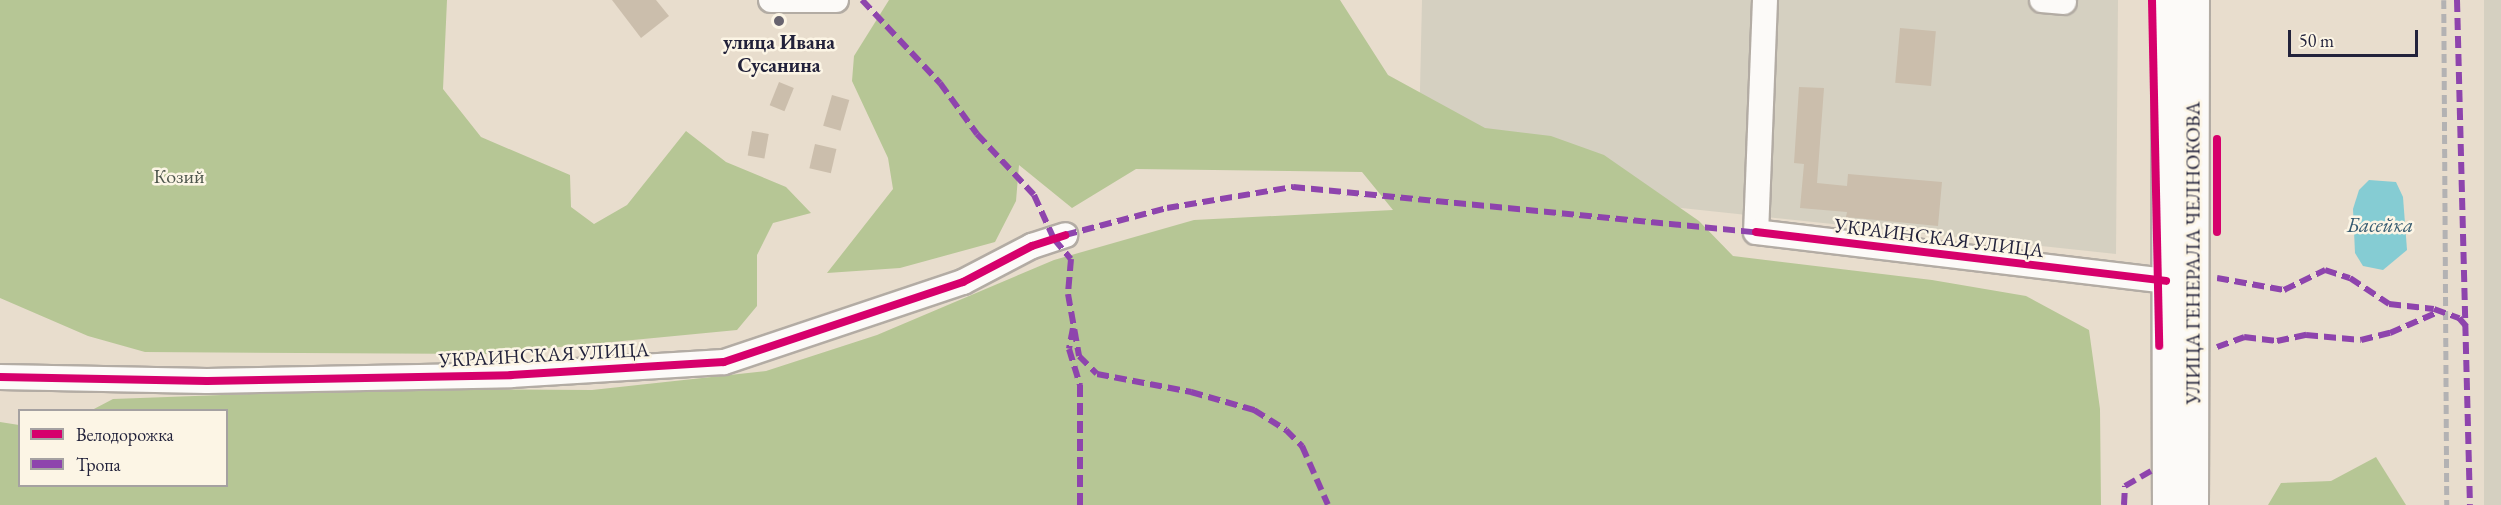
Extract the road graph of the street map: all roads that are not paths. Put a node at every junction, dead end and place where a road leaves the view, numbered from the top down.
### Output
1 (771, 0) edge
2 (836, 0) edge
3 (1765, 0) edge
4 (2167, 0) edge
5 (2194, 0) edge
6 (1065, 236) dead end
7 (2166, 281) junction
8 (0, 377) edge
9 (2168, 505) edge
10 (2193, 505) edge

1 - 2 street
3 - 7 street, УКРАИНСКАЯ УЛИЦА
4 - 7 main road, УЛИЦА ГЕНЕРАЛА ЧЕЛНОКОВА
5 - 10 main road, УЛИЦА ГЕНЕРАЛА ЧЕЛНОКОВА
6 - 8 street, УКРАИНСКАЯ УЛИЦА
7 - 9 main road, УЛИЦА ГЕНЕРАЛА ЧЕЛНОКОВА

